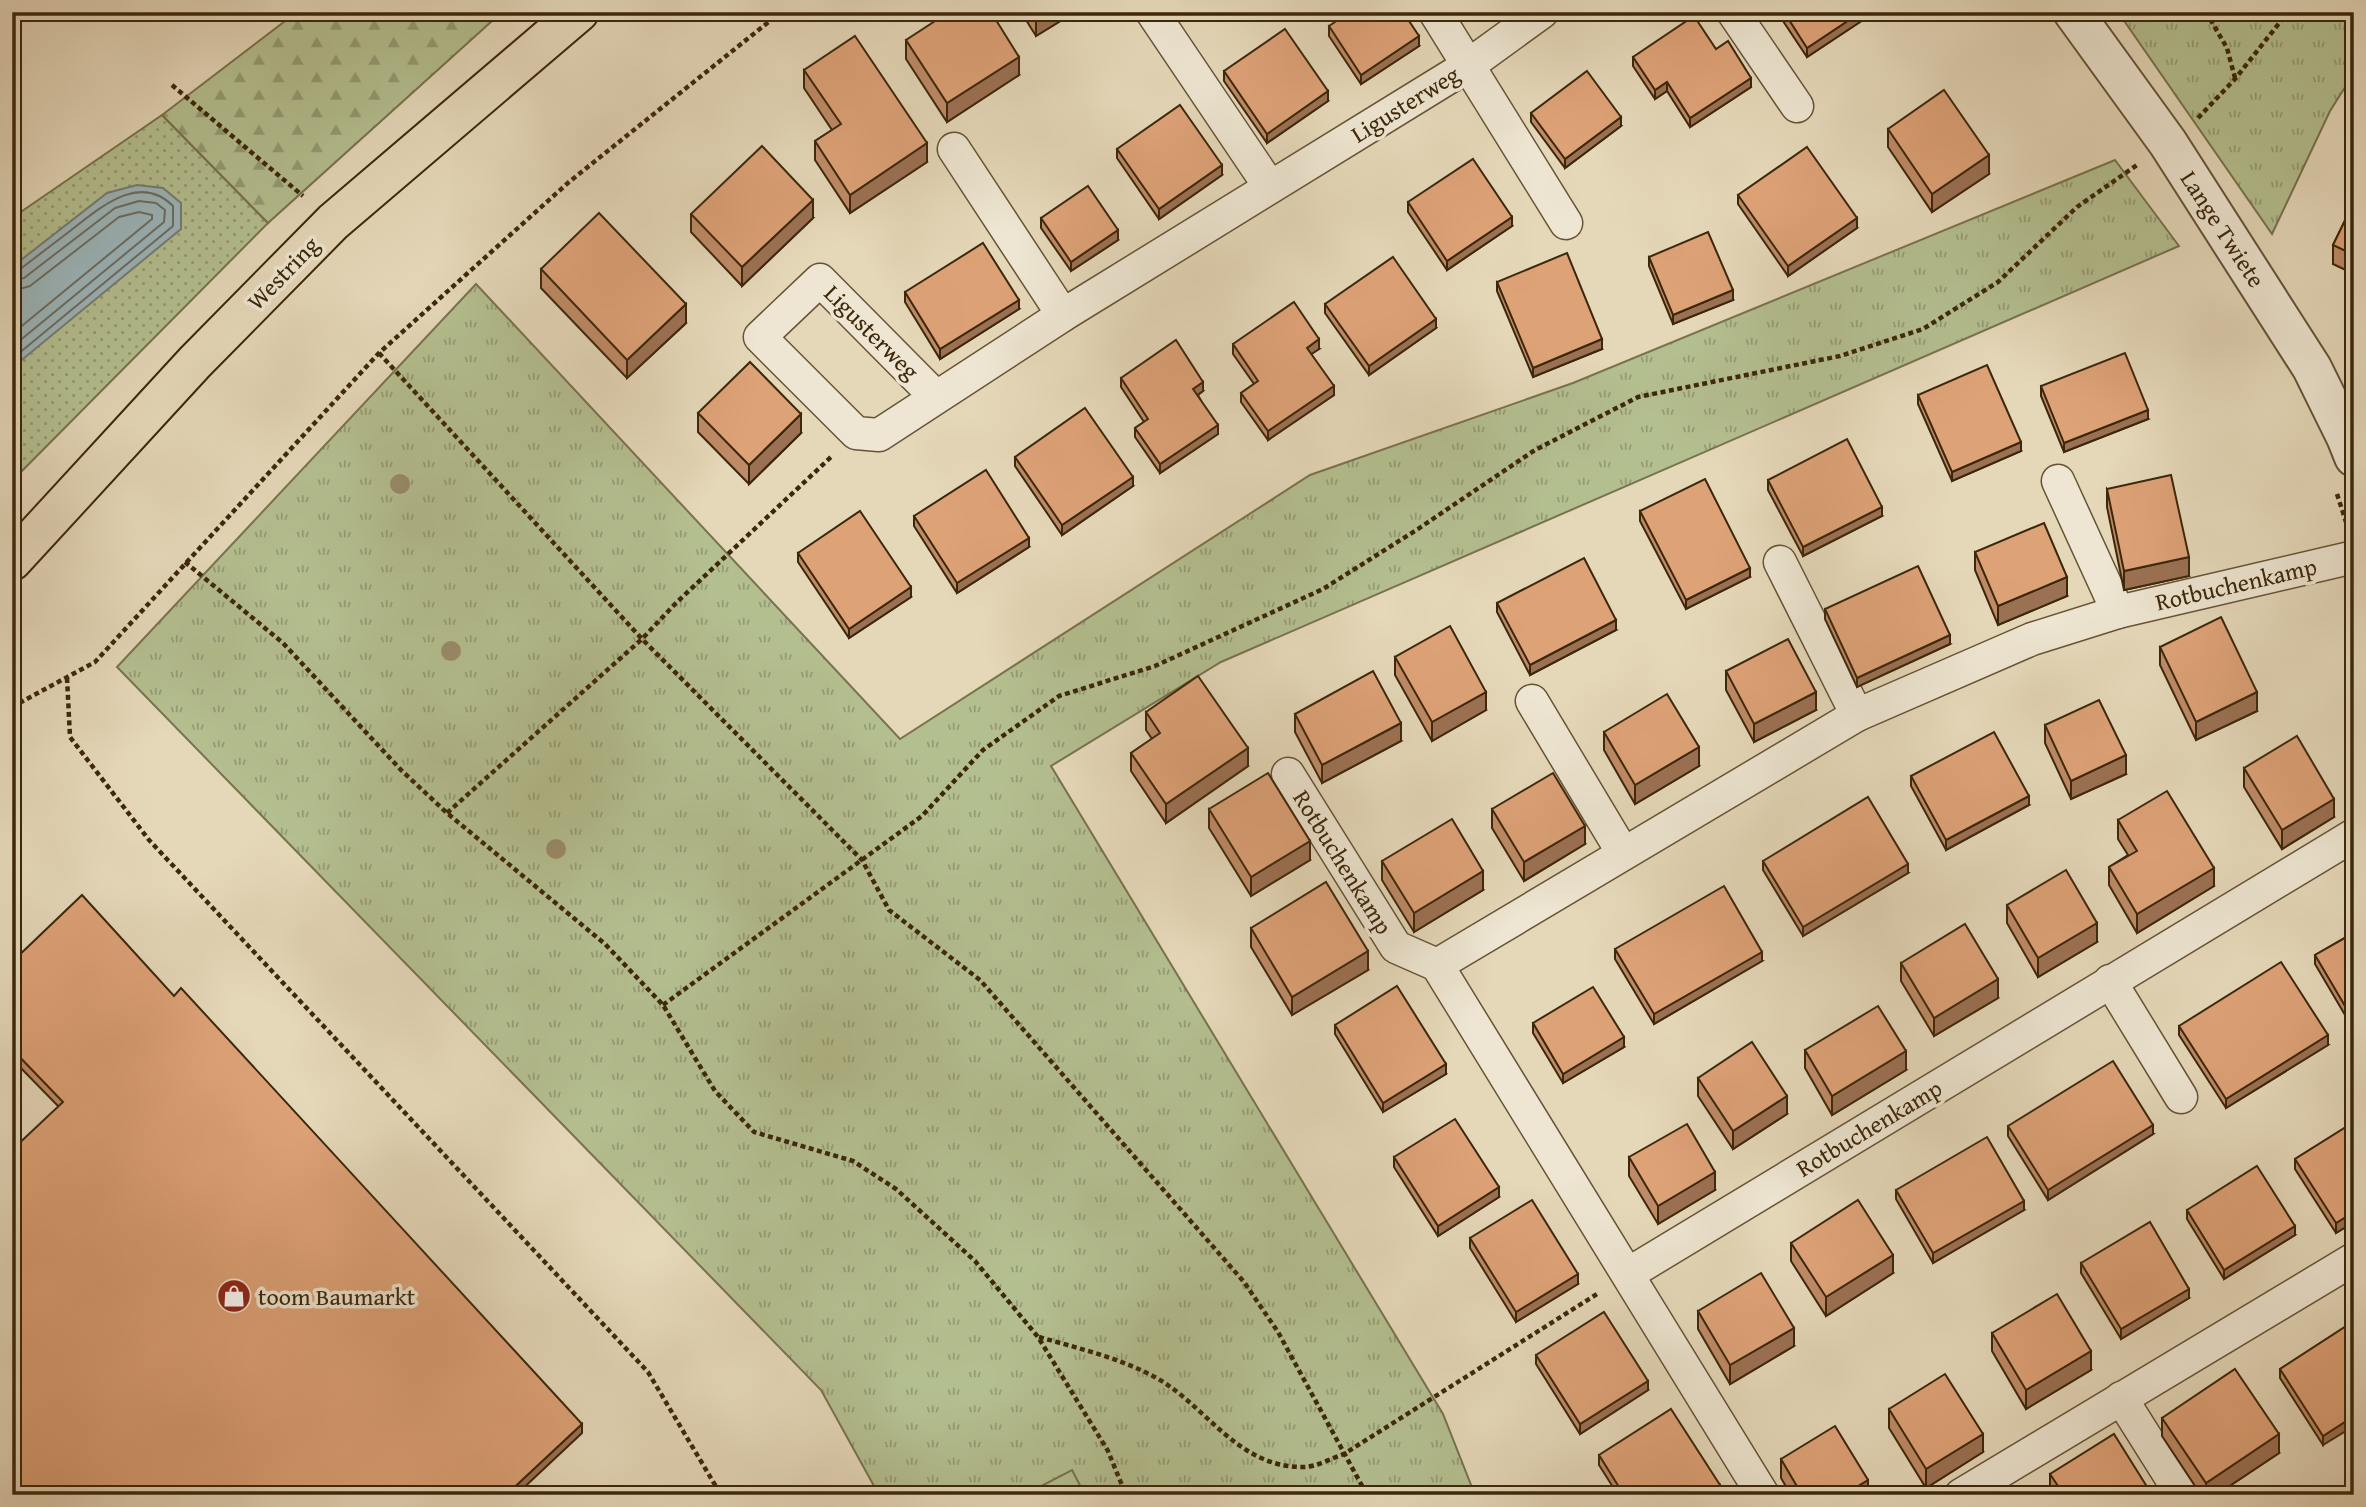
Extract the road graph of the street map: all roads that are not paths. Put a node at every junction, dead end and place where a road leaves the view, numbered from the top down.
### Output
1 (579, 12) edge
2 (1152, 12) edge
3 (1435, 12) edge
4 (1542, 12) edge
5 (1733, 12) edge
6 (2073, 12) edge
7 (1469, 65) junction
8 (1797, 106) dead end
9 (954, 149) dead end
10 (1270, 187) junction
11 (1566, 223) dead end
12 (1063, 315) junction
13 (936, 397) junction
14 (2354, 457) edge
15 (2058, 481) dead end
16 (2354, 557) edge
17 (12, 561) edge
18 (1780, 562) dead end
19 (2118, 612) junction
20 (1532, 701) dead end
21 (1857, 715) junction
22 (1289, 774) dead end
23 (2354, 835) edge
24 (1623, 853) junction
25 (1437, 965) junction
26 (2110, 981) junction
27 (2181, 1097) dead end
28 (2353, 1260) edge
29 (1628, 1274) junction
30 (2121, 1398) junction
31 (1763, 1495) edge
32 (1961, 1495) edge
33 (2182, 1495) edge

1 - 17 main road, Westring
2 - 10 street
3 - 7 street, Ligusterweg
4 - 7 street, Ligusterweg
5 - 8 street
6 - 14 street, Lange Twiete
7 - 10 street, Ligusterweg
7 - 11 street, Ligusterweg
9 - 12 street
10 - 12 street, Ligusterweg
12 - 13 street, Ligusterweg
13 - 13 street, Ligusterweg
15 - 19 street
16 - 19 street, Rotbuchenkamp
18 - 21 street
19 - 21 street, Rotbuchenkamp
20 - 24 street
21 - 24 street, Rotbuchenkamp
22 - 25 street, Rotbuchenkamp
23 - 26 street, Rotbuchenkamp
24 - 25 street, Rotbuchenkamp
25 - 29 street
26 - 27 street
26 - 29 street, Rotbuchenkamp
28 - 30 street
29 - 31 street
30 - 32 street
30 - 33 street

